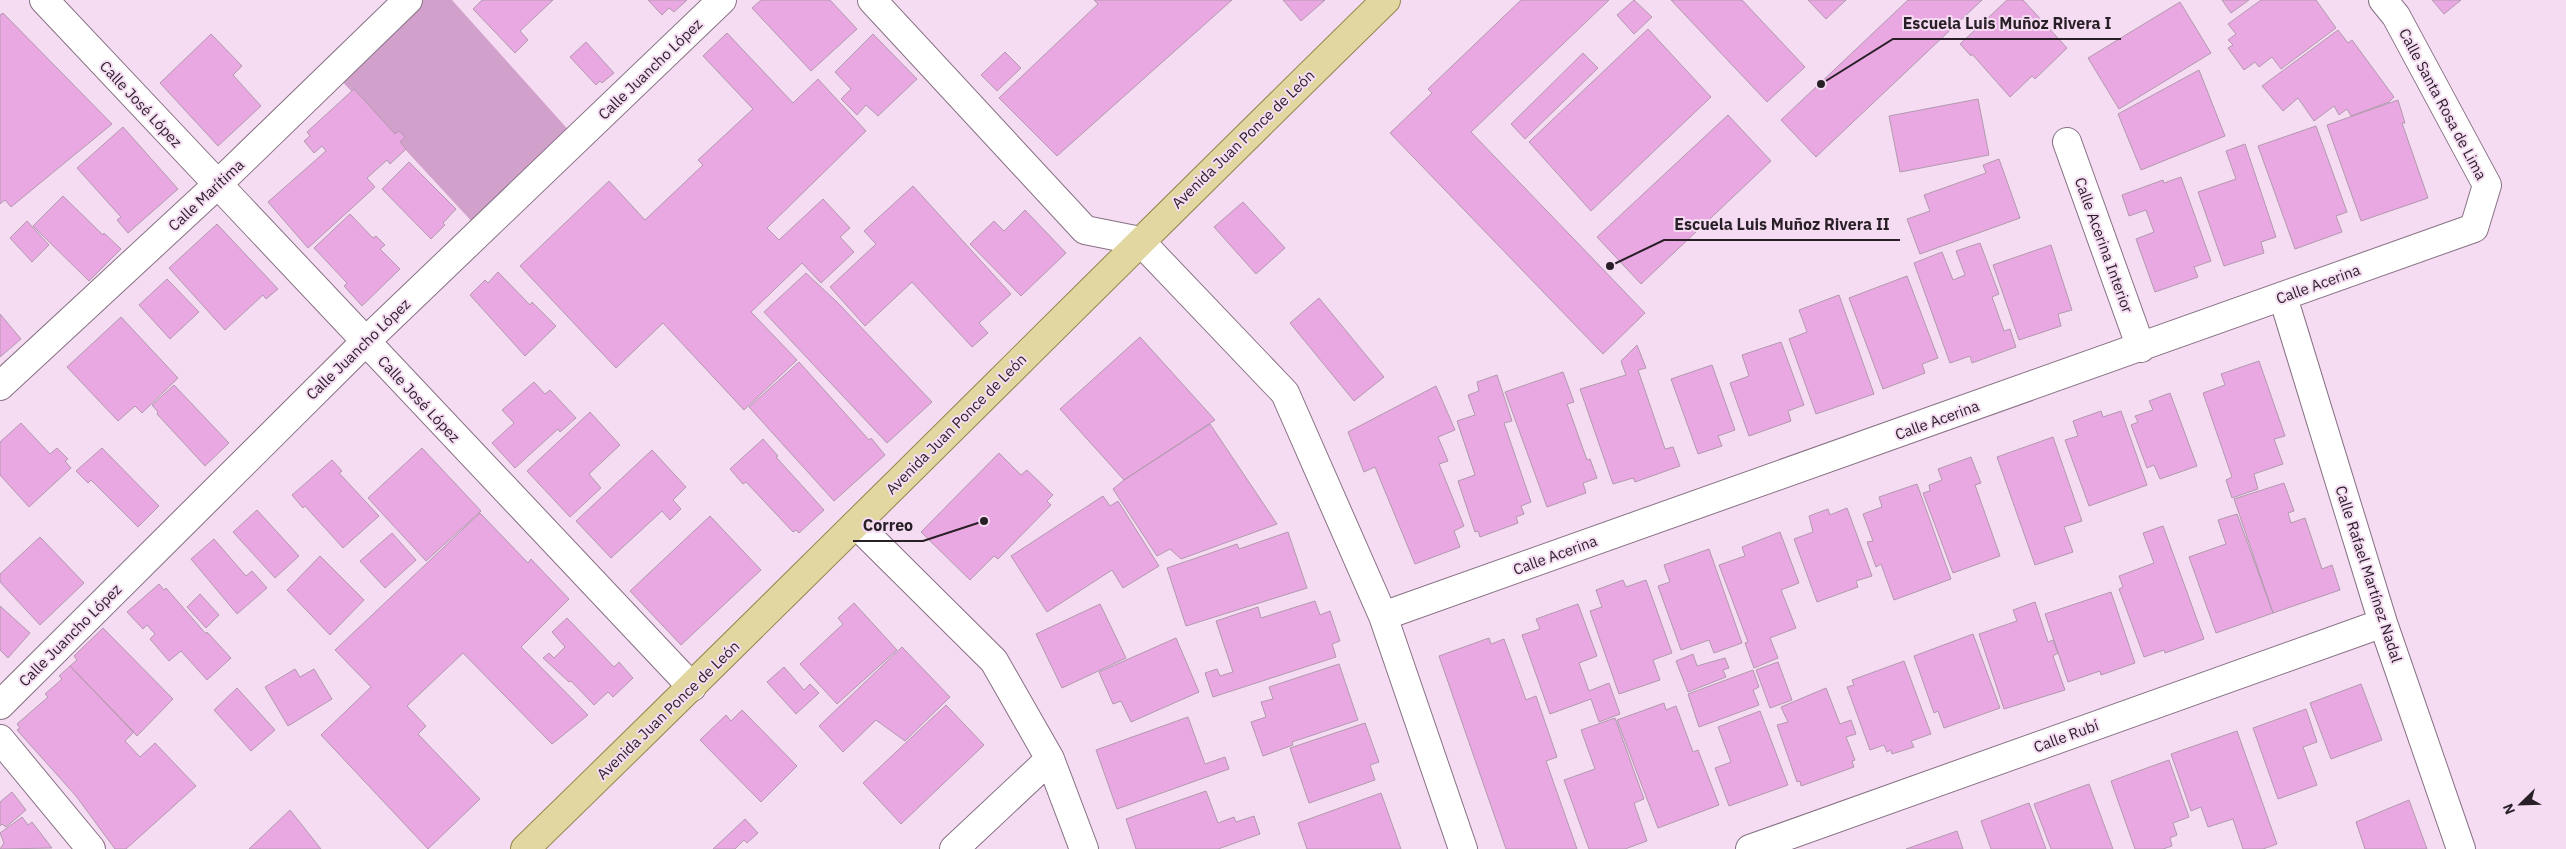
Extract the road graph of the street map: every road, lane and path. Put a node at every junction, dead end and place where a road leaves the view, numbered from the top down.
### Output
1 (44, 0) edge
2 (408, 0) edge
3 (722, 0) edge
4 (872, 0) edge
5 (1386, 0) edge
6 (2383, 0) edge
7 (2067, 142) dead end
8 (217, 185) junction
9 (2479, 212) joint
10 (1140, 241) junction
11 (2283, 298) junction
12 (365, 342) junction
13 (2141, 348) junction
14 (0, 386) edge
15 (856, 524) junction
16 (1383, 616) junction
17 (2383, 623) junction
18 (692, 687) junction
19 (0, 705) edge
20 (0, 739) edge
21 (1050, 759) junction
22 (91, 849) edge
23 (525, 849) edge
24 (954, 849) edge
25 (1084, 849) edge
26 (1464, 849) edge
27 (1750, 849) edge
28 (2461, 849) edge

1 - 8 street, Calle José López
2 - 8 street, Calle Marítima
3 - 12 street, Calle Juancho López
4 - 10 street
5 - 10 main road, Avenida Juan Ponce de León
6 - 9 street, Calle Santa Rosa de Lima
7 - 13 street, Calle Acerina Interior
8 - 12 street, Calle José López
8 - 14 street, Calle Marítima
9 - 11 street, Calle Acerina
10 - 15 main road, Avenida Juan Ponce de León
10 - 16 street
11 - 13 street, Calle Acerina
11 - 17 street, Calle Rafael Martínez Nadal
12 - 18 street, Calle José López
12 - 19 street, Calle Juancho López
13 - 16 street, Calle Acerina
15 - 18 main road, Avenida Juan Ponce de León
15 - 21 street
16 - 26 street
17 - 27 street, Calle Rubí
17 - 28 street, Calle Rafael Martínez Nadal
18 - 23 main road, Avenida Juan Ponce de León
20 - 22 street
21 - 24 street
21 - 25 street

